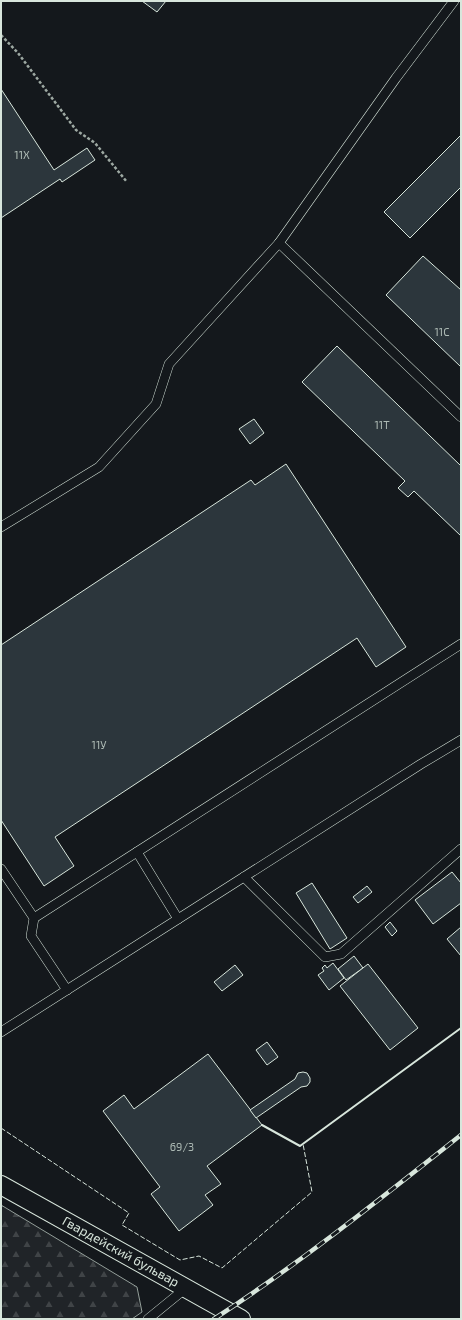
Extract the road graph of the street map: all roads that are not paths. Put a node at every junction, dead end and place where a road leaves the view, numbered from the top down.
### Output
1 (454, 1) edge
2 (279, 243) junction
3 (461, 417) edge
4 (1, 527) edge
5 (461, 644) edge
6 (458, 742) edge
7 (461, 752) edge
8 (461, 849) edge
9 (137, 852) junction
10 (1, 869) edge
11 (244, 877) junction
12 (34, 918) junction
13 (178, 919) junction
14 (67, 990) junction
15 (1, 1032) edge
16 (1, 1185) edge
17 (186, 1288) junction
18 (148, 1319) edge
19 (241, 1319) edge

1 - 2 lane
2 - 3 lane
2 - 4 lane
5 - 9 lane
6 - 7 lane
6 - 11 lane
8 - 11 lane
9 - 12 lane
9 - 13 lane
10 - 12 lane
11 - 13 lane
12 - 14 lane
13 - 14 lane
14 - 15 lane
16 - 17 street, Гвардейский бульвар
17 - 18 lane
17 - 19 street, Гвардейский бульвар

